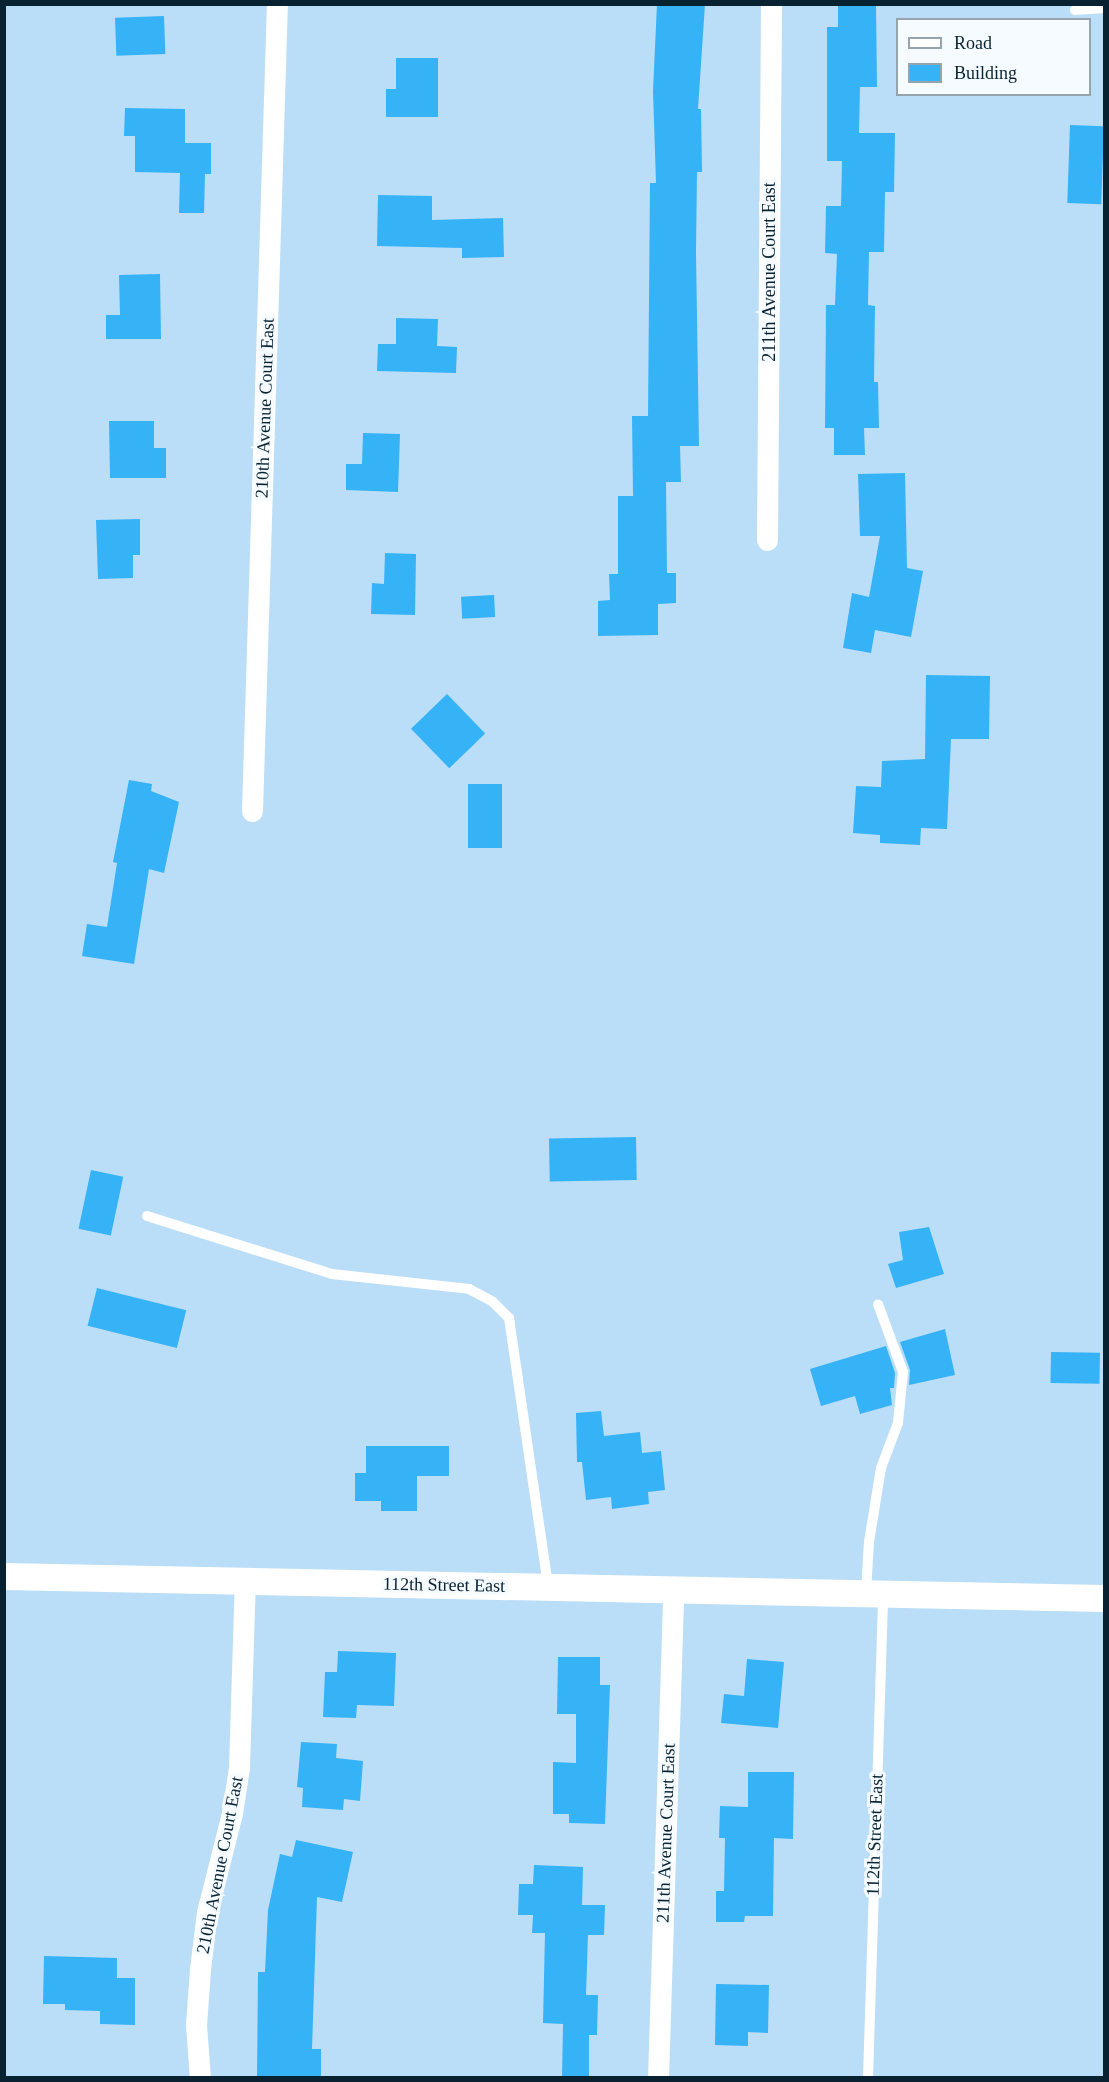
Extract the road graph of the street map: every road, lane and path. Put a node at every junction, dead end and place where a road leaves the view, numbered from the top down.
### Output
1 (277, 4) edge
2 (771, 4) edge
3 (1104, 8) edge
4 (1075, 10) dead end
5 (767, 540) dead end
6 (252, 811) dead end
7 (147, 1216) dead end
8 (878, 1304) dead end
9 (4, 1576) edge
10 (245, 1581) junction
11 (548, 1587) junction
12 (673, 1589) junction
13 (875, 1593) junction
14 (1104, 1598) edge
15 (200, 2078) edge
16 (658, 2078) edge
17 (868, 2078) edge

1 - 6 street, 210th Avenue Court East
2 - 5 street, 211th Avenue Court East
3 - 4 lane
7 - 11 lane
8 - 13 lane
9 - 10 street, 112th Street East
10 - 11 street, 112th Street East
10 - 15 street, 210th Avenue Court East
11 - 12 street, 112th Street East
12 - 13 street, 112th Street East
12 - 16 street, 211th Avenue Court East
13 - 14 street, 112th Street East
13 - 17 lane, 112th Street East

